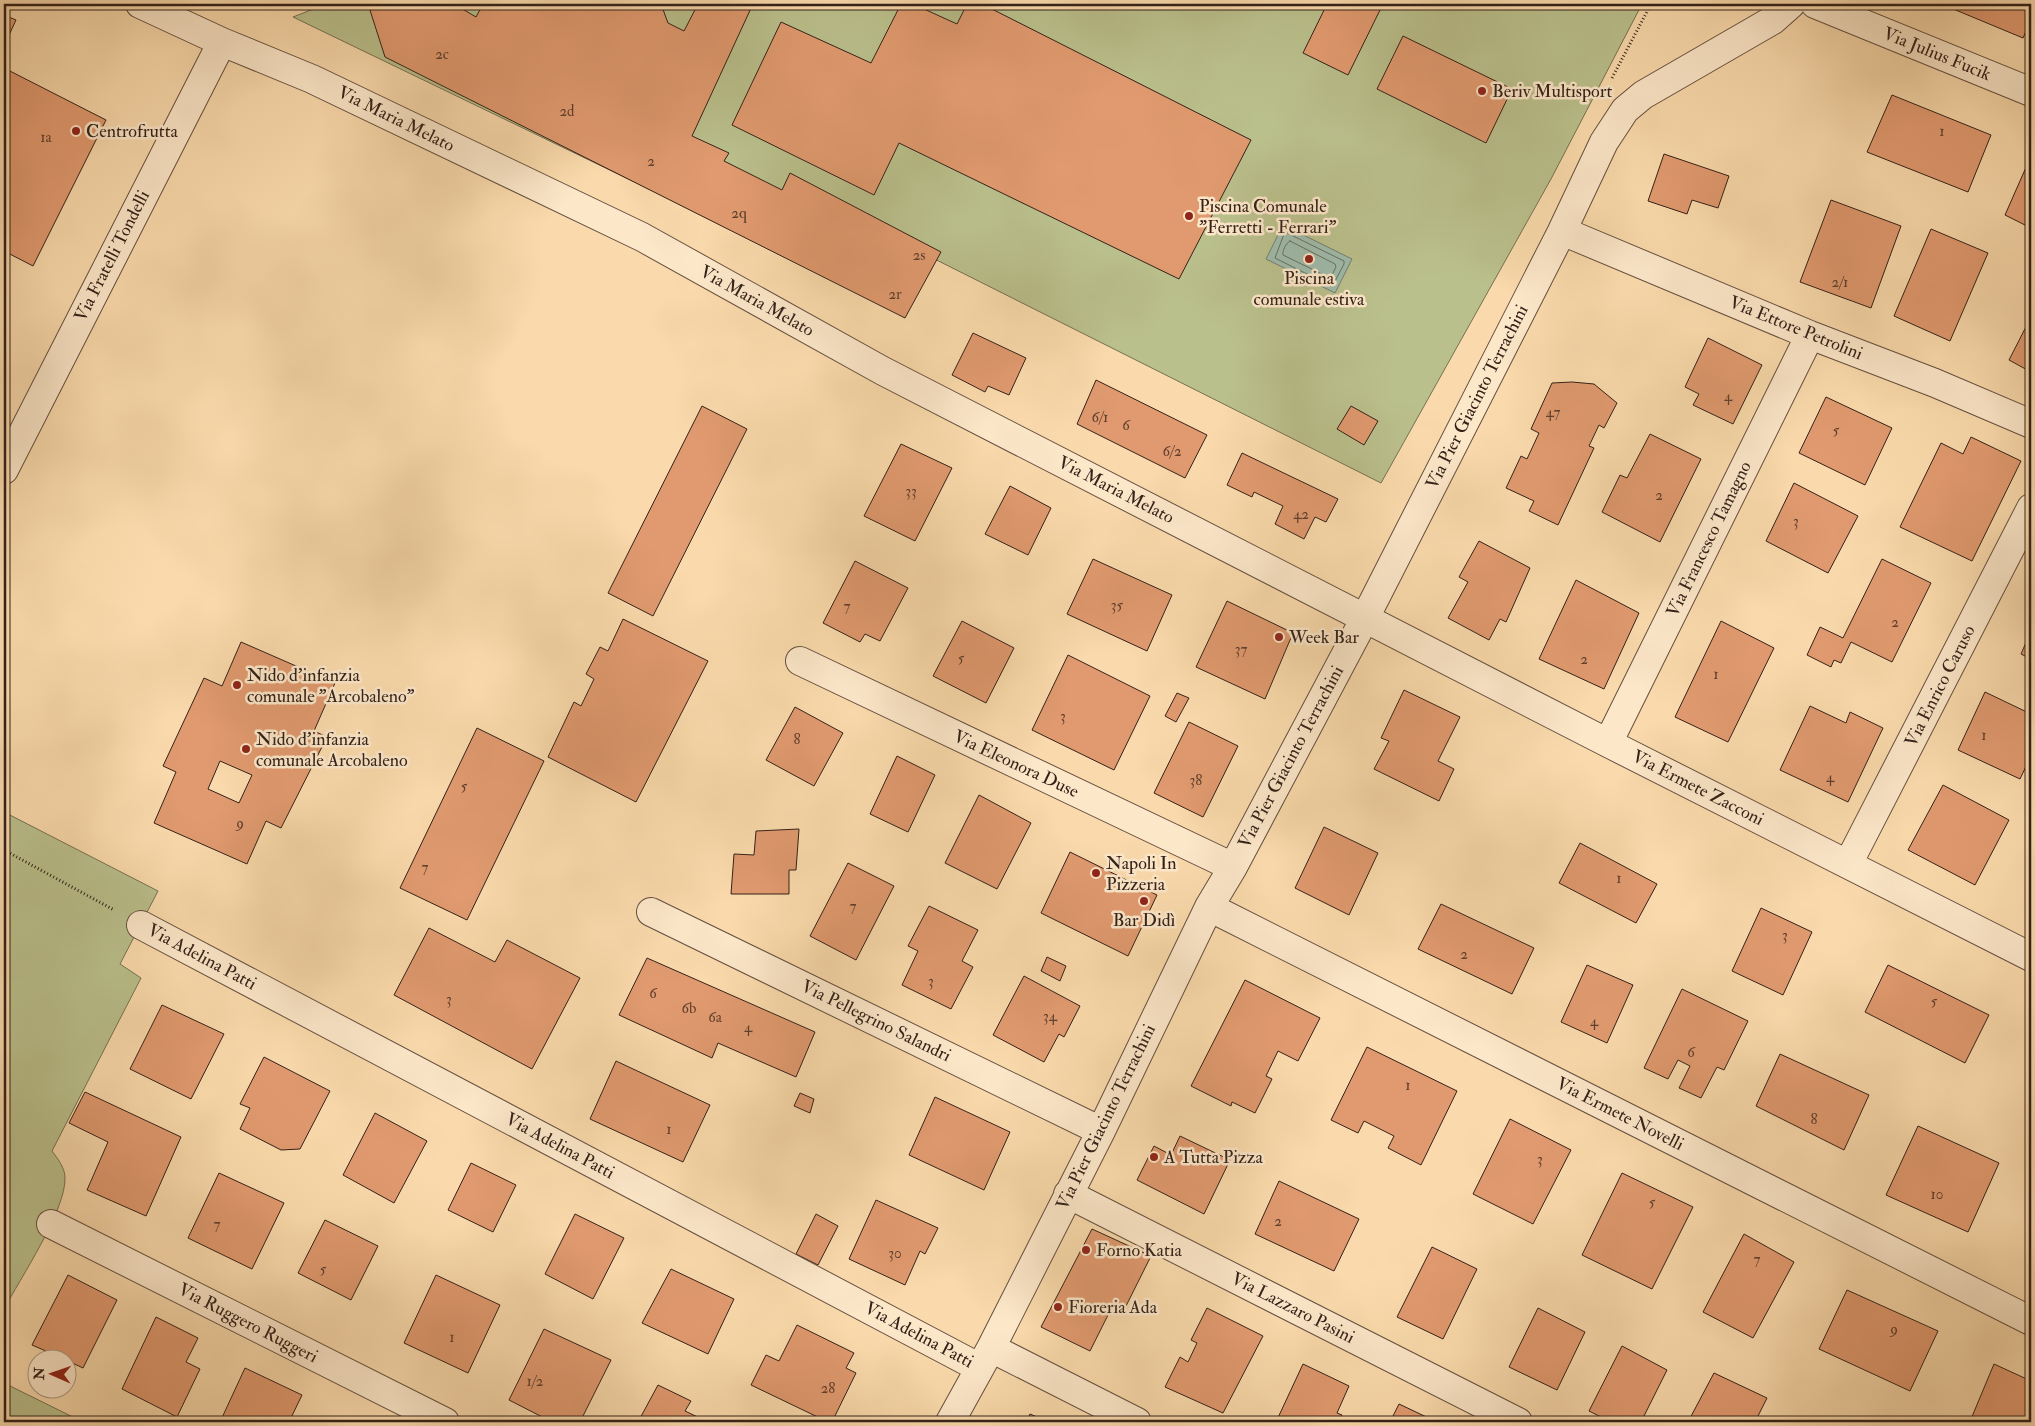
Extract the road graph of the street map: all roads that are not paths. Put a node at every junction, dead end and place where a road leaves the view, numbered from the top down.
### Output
1 (140, 4) edge
2 (1763, 4) edge
3 (1791, 4) edge
4 (1815, 4) edge
5 (1743, 37) junction
6 (222, 42) junction
7 (2031, 92) edge
8 (1562, 231) junction
9 (1810, 334) junction
10 (2031, 424) edge
11 (4, 470) edge
12 (2031, 508) edge
13 (1366, 618) junction
14 (800, 661) dead end
15 (1608, 743) junction
16 (1848, 864) junction
17 (1233, 867) junction
18 (1209, 907) junction
19 (651, 912) dead end
20 (141, 925) road end
21 (2031, 957) edge
22 (1101, 1131) junction
23 (1068, 1194) junction
24 (51, 1224) dead end
25 (2031, 1321) edge
26 (986, 1358) junction
27 (446, 1422) edge
28 (950, 1422) edge
29 (1137, 1422) edge
30 (1518, 1422) edge

1 - 6 street, Via Maria Melato
2 - 5 street, Via Pier Giacinto Terrachini
3 - 5 street, Via Pier Giacinto Terrachini
4 - 7 street, Via Julius Fucik
5 - 8 street, Via Pier Giacinto Terrachini
6 - 11 street, Via Fratelli Tondelli
6 - 13 street, Via Maria Melato
8 - 9 street, Via Ettore Petrolini
8 - 13 street, Via Pier Giacinto Terrachini
9 - 10 street, Via Ettore Petrolini
9 - 15 street, Via Francesco Tamagno
12 - 16 street, Via Enrico Caruso
13 - 15 street, Via Ermete Zacconi
13 - 17 street, Via Pier Giacinto Terrachini
14 - 17 street, Via Eleonora Duse
15 - 16 street, Via Ermete Zacconi
16 - 21 street, Via Ermete Zacconi
17 - 18 street, Via Pier Giacinto Terrachini
18 - 22 street, Via Pier Giacinto Terrachini
18 - 25 street, Via Ermete Novelli
19 - 22 street, Via Pellegrino Salandri
20 - 26 street, Via Adelina Patti
22 - 23 street, Via Pier Giacinto Terrachini
23 - 26 street, Via Pier Giacinto Terrachini
23 - 30 street, Via Lazzaro Pasini
24 - 27 street, Via Ruggero Ruggeri
26 - 28 street, Via Pier Giacinto Terrachini
26 - 29 street, Via Adelina Patti

